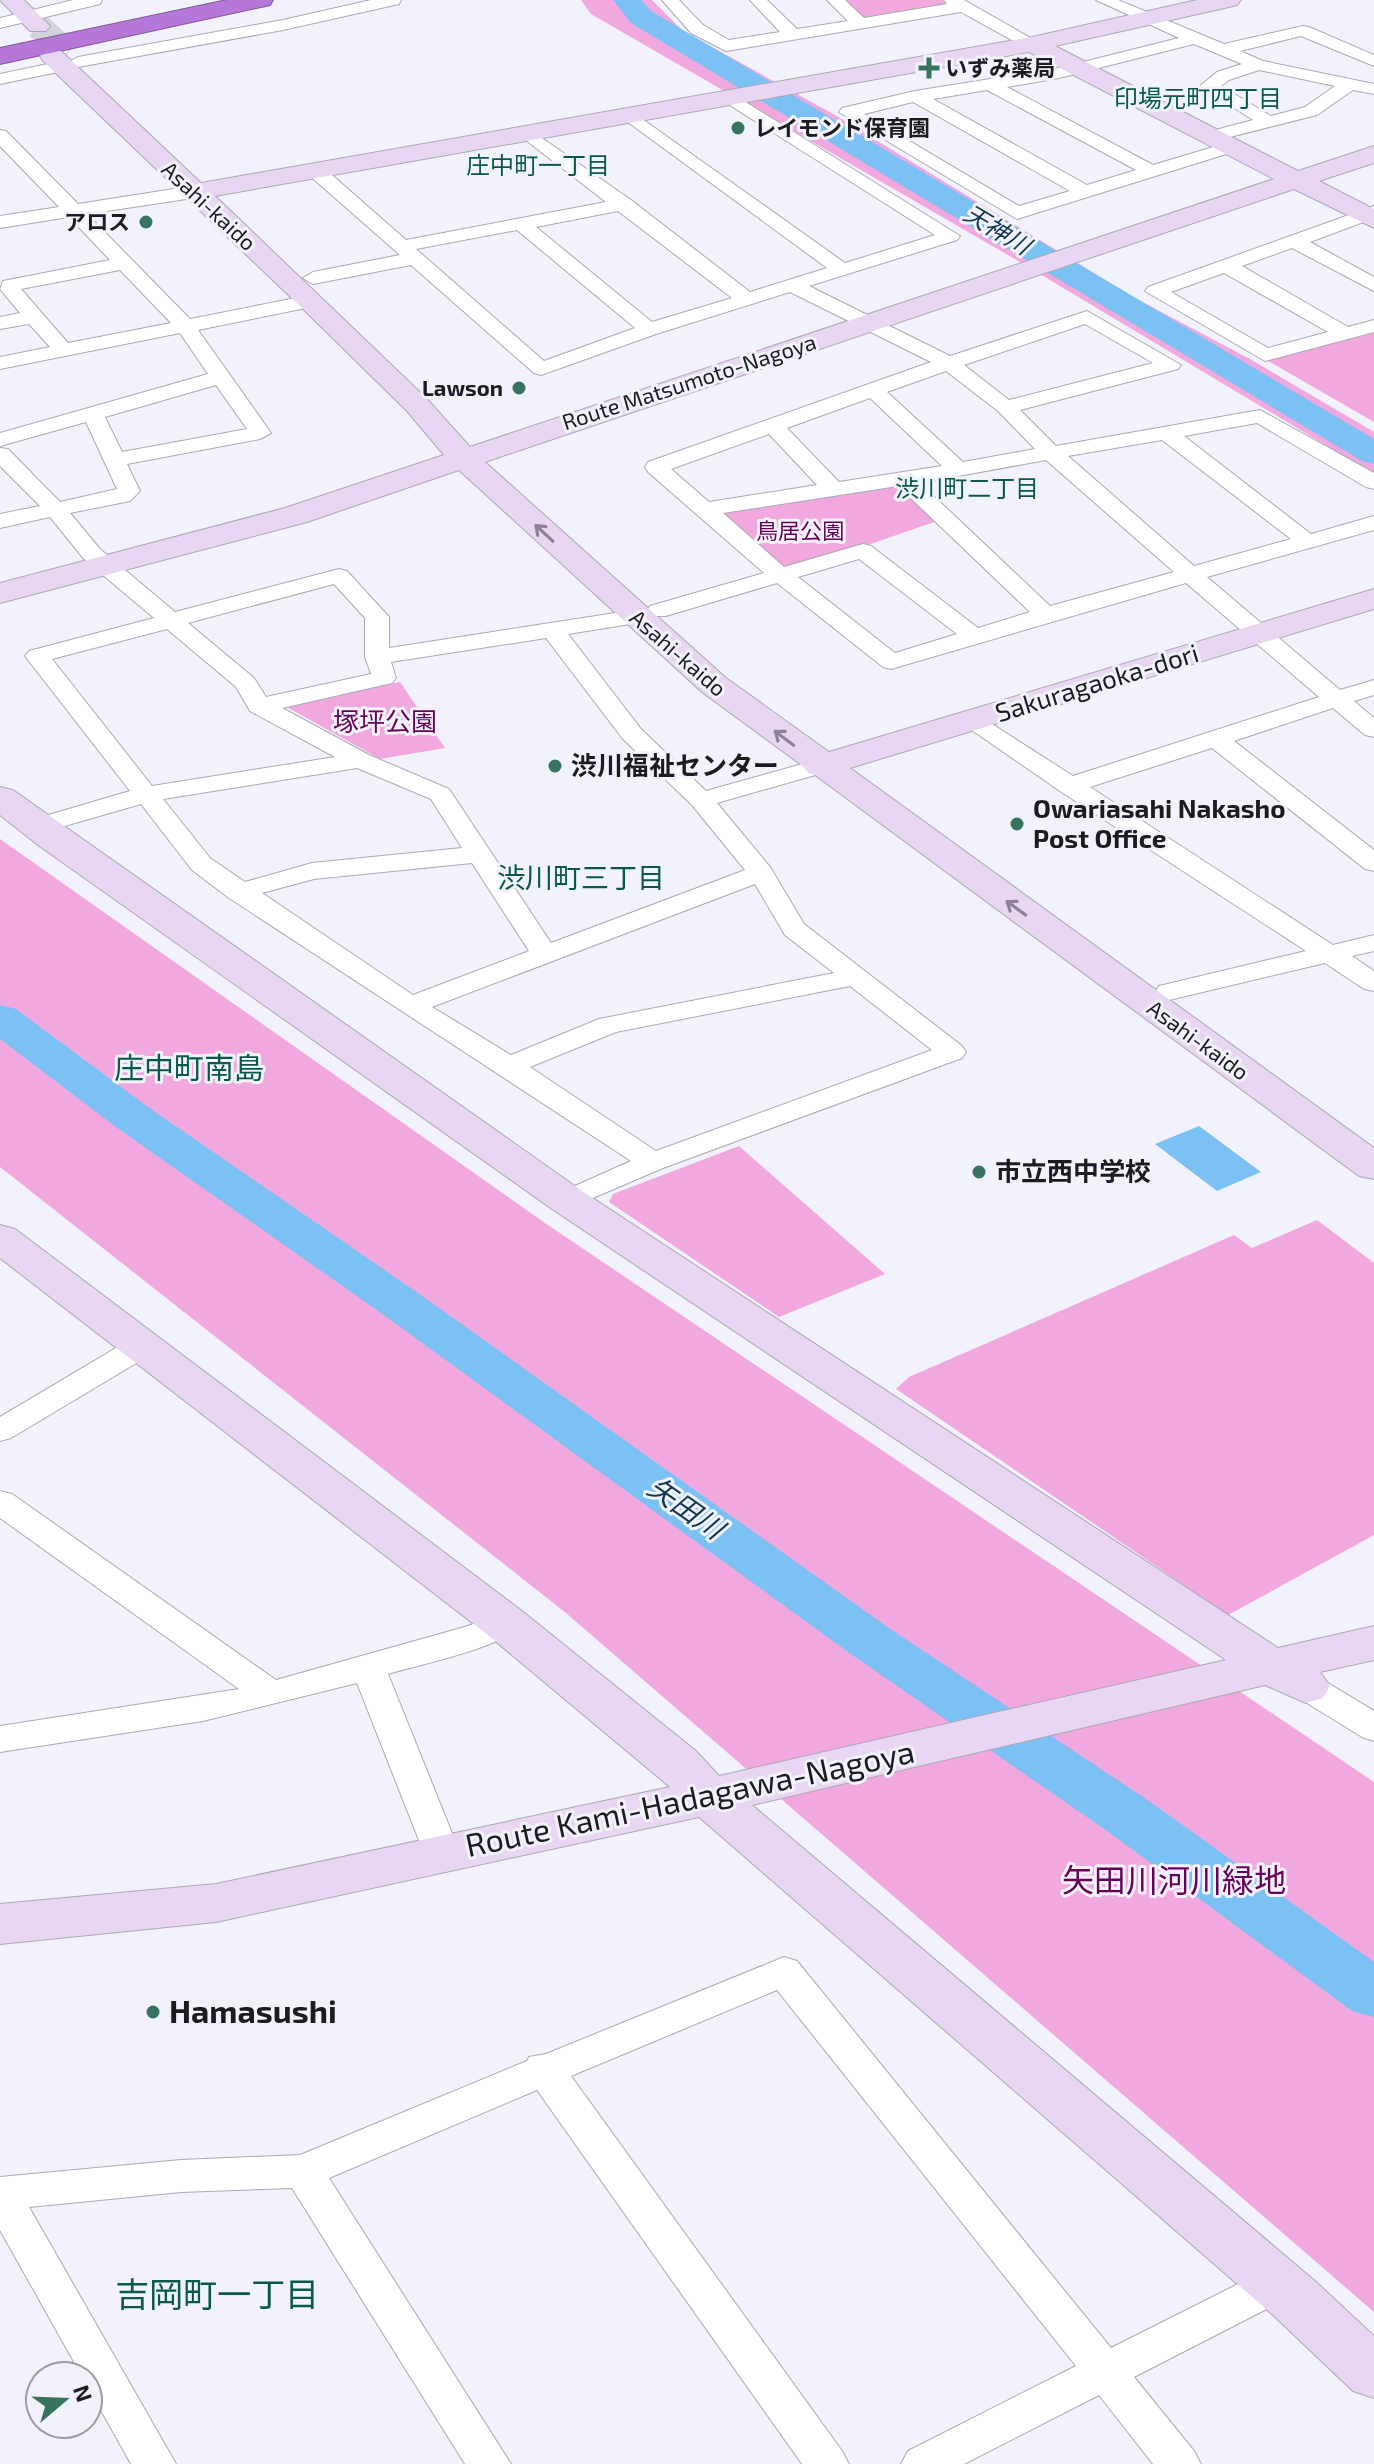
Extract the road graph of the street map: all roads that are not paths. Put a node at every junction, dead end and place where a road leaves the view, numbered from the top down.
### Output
1 (94, 0) edge
2 (217, 0) edge
3 (261, 0) edge
4 (393, 0) edge
5 (670, 0) edge
6 (758, 0) edge
7 (835, 0) edge
8 (1104, 0) edge
9 (1221, 1) edge
10 (956, 3) edge
11 (16, 18) edge
12 (1148, 18) junction
13 (862, 25) junction
14 (794, 36) junction
15 (1198, 38) junction
16 (1032, 44) junction
17 (0, 46) edge
18 (1222, 50) junction
19 (1353, 52) junction
20 (0, 56) edge
21 (65, 60) junction
22 (1374, 61) edge
23 (1258, 65) junction
24 (1077, 68) junction
25 (1297, 75) junction
26 (0, 79) edge
27 (1349, 85) junction
28 (993, 86) junction
29 (1374, 89) edge
30 (915, 96) junction
31 (736, 97) junction
32 (631, 116) junction
33 (1268, 122) junction
34 (529, 134) junction
35 (0, 135) edge
36 (1220, 142) junction
37 (1374, 154) edge
38 (1149, 170) junction
39 (317, 172) junction
40 (1296, 180) junction
41 (206, 190) junction
42 (1084, 191) junction
43 (624, 204) junction
44 (75, 211) junction
45 (1371, 215) edge
46 (0, 222) edge
47 (521, 224) junction
48 (1294, 241) junction
49 (410, 252) junction
50 (125, 263) junction
51 (1227, 266) junction
52 (841, 269) junction
53 (1374, 285) edge
54 (793, 286) junction
55 (312, 290) junction
56 (746, 299) junction
57 (34, 317) junction
58 (870, 322) junction
59 (0, 323) edge
60 (1374, 326) edge
61 (186, 327) junction
62 (649, 330) junction
63 (1345, 333) junction
64 (64, 351) junction
65 (0, 363) edge
66 (949, 363) junction
67 (221, 377) junction
68 (873, 390) junction
69 (1005, 407) junction
70 (93, 414) junction
71 (773, 426) junction
72 (1167, 433) junction
73 (0, 440) edge
74 (476, 453) junction
75 (1051, 453) junction
76 (0, 454) edge
77 (113, 460) junction
78 (958, 469) junction
79 (903, 479) junction
80 (1374, 482) edge
81 (833, 489) junction
82 (707, 509) junction
83 (56, 510) junction
84 (0, 521) edge
85 (1374, 523) edge
86 (1307, 541) junction
87 (108, 565) junction
88 (779, 574) junction
89 (1191, 574) junction
90 (0, 593) edge
91 (1374, 599) edge
92 (647, 614) junction
93 (1046, 615) junction
94 (171, 621) junction
95 (553, 631) junction
96 (1258, 634) junction
97 (975, 637) junction
98 (377, 657) junction
99 (1374, 687) edge
100 (1335, 699) junction
101 (259, 706) junction
102 (972, 722) junction
103 (1374, 730) edge
104 (1215, 738) junction
105 (360, 760) junction
106 (835, 761) junction
107 (1069, 786) junction
108 (148, 794) junction
109 (0, 798) edge
110 (701, 800) junction
111 (37, 826) junction
112 (480, 854) junction
113 (1374, 863) edge
114 (761, 873) junction
115 (238, 892) junction
116 (1374, 943) edge
117 (545, 955) junction
118 (1331, 955) junction
119 (855, 977) junction
120 (1374, 983) edge
121 (1169, 992) junction
122 (410, 1006) junction
123 (509, 1066) junction
124 (1374, 1142) edge
125 (653, 1162) junction
126 (1374, 1167) edge
127 (567, 1200) junction
128 (0, 1238) edge
129 (142, 1346) junction
130 (0, 1431) edge
131 (0, 1502) edge
132 (505, 1623) junction
133 (1374, 1643) edge
134 (368, 1668) junction
135 (1374, 1671) edge
136 (1267, 1682) junction
137 (271, 1694) junction
138 (1374, 1728) edge
139 (0, 1739) edge
140 (730, 1800) junction
141 (442, 1853) junction
142 (0, 1924) edge
143 (0, 1946) edge
144 (543, 2068) junction
145 (303, 2171) junction
146 (0, 2193) edge
147 (1277, 2284) junction
148 (1103, 2372) junction
149 (1374, 2373) edge
150 (154, 2464) edge
151 (489, 2464) edge
152 (827, 2464) edge
153 (923, 2464) edge
154 (1179, 2464) edge

1 - 11 street
2 - 17 highway
3 - 20 highway
4 - 21 street
5 - 14 street
6 - 14 street
7 - 13 street
8 - 12 street
9 - 12 street
10 - 13 street
10 - 16 street
12 - 15 street
12 - 16 street
13 - 14 street
15 - 18 street
15 - 24 street
16 - 24 street
16 - 31 street
18 - 19 street
18 - 23 street
19 - 22 street
19 - 25 street
21 - 26 street
21 - 41 street, Asahi-kaido
23 - 25 street
23 - 33 street
24 - 28 street
24 - 36 street
25 - 27 street
27 - 29 street
27 - 33 street
28 - 30 street
28 - 38 street
30 - 42 street
30 - 42 street
31 - 32 street
31 - 52 street
32 - 34 street
32 - 52 street
33 - 36 street
34 - 39 street
34 - 43 street
35 - 44 street
36 - 38 street
36 - 40 street
37 - 40 street, Route Matsumoto-Nagoya
38 - 42 street
39 - 41 street
39 - 49 street
40 - 45 street
40 - 58 street, Route Matsumoto-Nagoya
41 - 44 street
41 - 55 street, Asahi-kaido
43 - 47 street
43 - 56 street
44 - 46 street
44 - 50 street
45 - 48 street
47 - 49 street
47 - 62 street
48 - 51 street
48 - 53 street
49 - 55 street
49 - 62 street
50 - 57 street
50 - 61 street
51 - 63 street
51 - 63 street
52 - 54 street
54 - 56 street
54 - 58 street
55 - 61 street
55 - 74 street, Asahi-kaido
56 - 62 street
57 - 59 street
57 - 64 street
58 - 66 street
58 - 74 street, Route Matsumoto-Nagoya
60 - 63 street
61 - 64 street
61 - 67 street
64 - 65 street
66 - 68 street
66 - 69 street
66 - 69 street
67 - 70 street
67 - 77 street
68 - 71 street
68 - 78 street
69 - 75 street
70 - 73 street
70 - 77 street
71 - 81 street
71 - 82 street
72 - 75 street
72 - 80 street
72 - 86 street
74 - 87 street, Route Matsumoto-Nagoya
74 - 92 street, Asahi-kaido
75 - 78 street
75 - 89 street
76 - 83 street
77 - 83 street
78 - 79 street
79 - 81 street
79 - 93 street
81 - 82 street
82 - 88 street
83 - 84 street
83 - 87 street
85 - 86 street
86 - 89 street
87 - 90 street, Route Matsumoto-Nagoya
87 - 94 street
88 - 92 street
88 - 97 street
88 - 97 street
89 - 93 street
89 - 96 street
91 - 96 street, Sakuragaoka-dori
92 - 95 street
92 - 106 street, Asahi-kaido
93 - 97 street
94 - 98 street
94 - 101 street
94 - 108 street
95 - 98 street
95 - 110 street
96 - 100 street
96 - 102 street, Sakuragaoka-dori
98 - 101 street
99 - 100 street
100 - 103 street
100 - 104 street
101 - 105 street
102 - 106 street, Sakuragaoka-dori
102 - 107 street
104 - 107 street
104 - 113 street
105 - 108 street
105 - 112 street
106 - 110 street
106 - 121 street, Asahi-kaido
126 -> 106 street, Asahi-kaido
107 - 118 street
108 - 111 street
108 - 115 street
109 - 111 street
110 - 114 street
111 - 127 street
112 - 115 street
112 - 117 street
114 - 117 street
114 - 119 street
115 - 122 street
116 - 118 street
117 - 122 street
118 - 120 street
118 - 121 street
119 - 123 street
119 - 125 street
121 - 124 street, Asahi-kaido
122 - 123 street
123 - 125 street
125 - 127 street
127 - 136 street
128 - 129 street
129 - 130 street
129 - 132 street
131 - 137 street
132 - 134 street
132 - 140 street
133 - 136 street, Route Kami-Hadagawa-Nagoya
134 - 137 street
134 - 141 street
135 - 136 street, Route Kami-Hadagawa-Nagoya
136 - 138 street
136 - 140 street, Route Kami-Hadagawa-Nagoya
136 - 140 street, Route Kami-Hadagawa-Nagoya
137 - 139 street
140 - 141 street, Route Kami-Hadagawa-Nagoya
140 - 143 street, Route Kami-Hadagawa-Nagoya
140 - 147 street
141 - 142 street, Route Kami-Hadagawa-Nagoya
144 - 145 street
144 - 148 street
144 - 152 street
145 - 146 street
145 - 151 street
146 - 150 street
147 - 148 street
147 - 149 street
148 - 153 street
148 - 154 street

